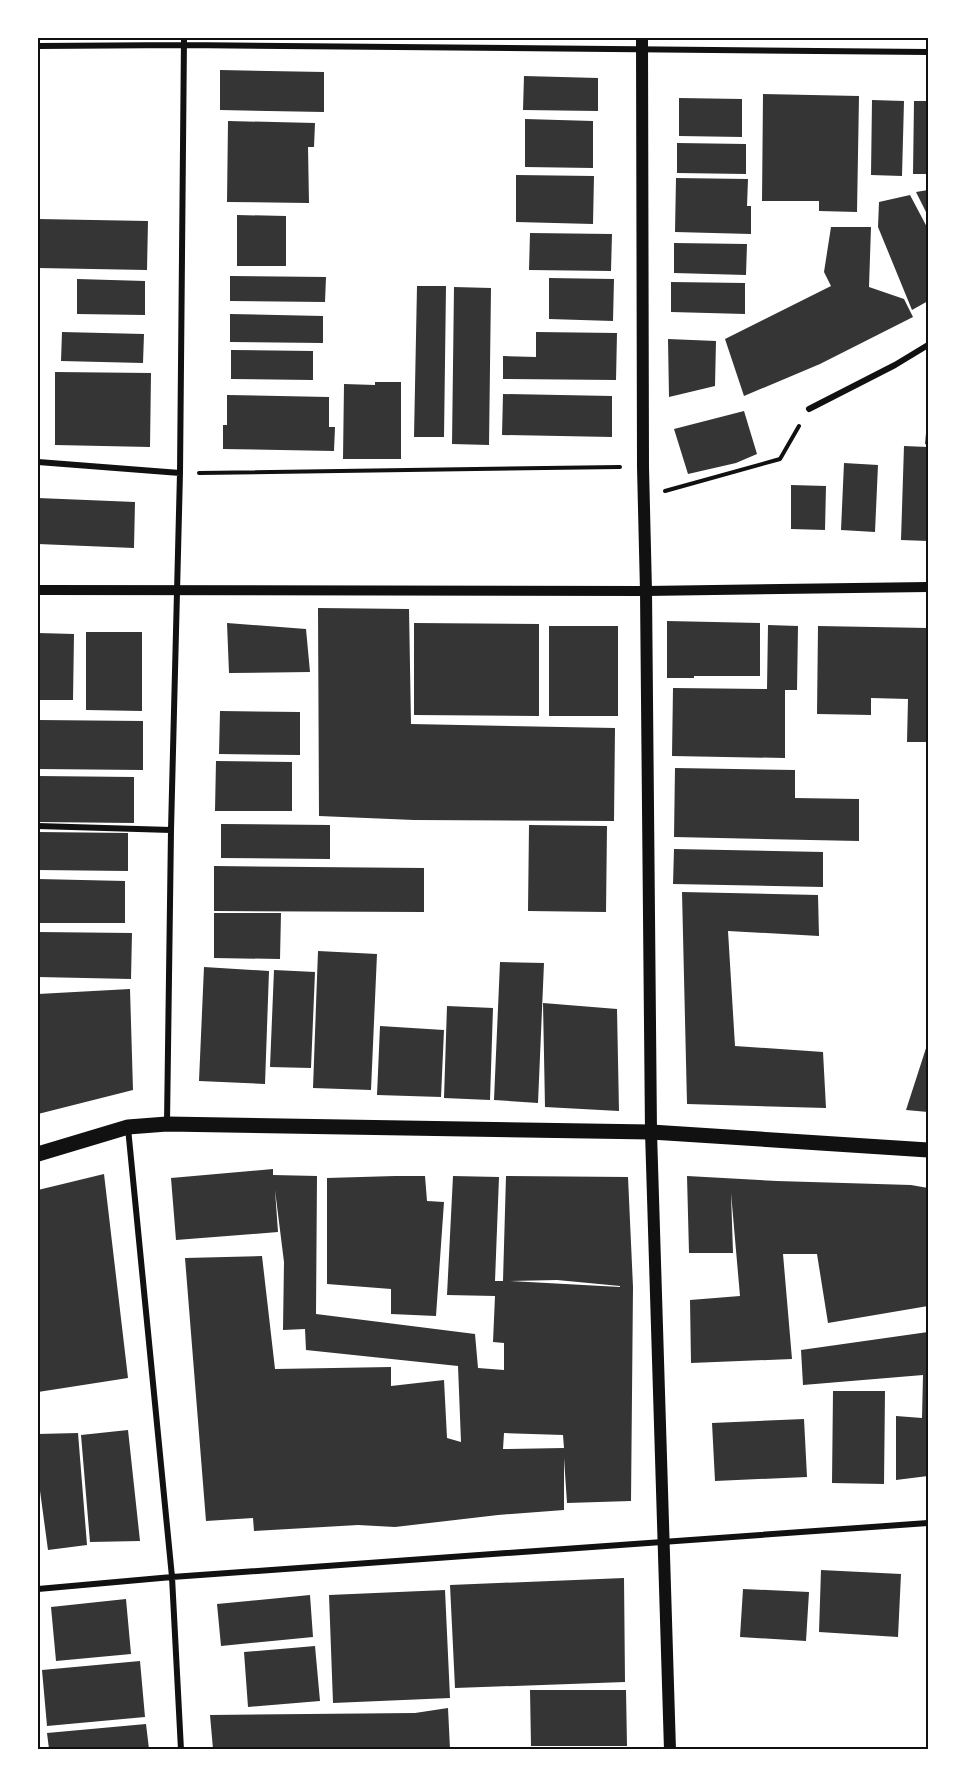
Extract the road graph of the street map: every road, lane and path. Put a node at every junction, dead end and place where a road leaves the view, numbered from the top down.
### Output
1 (184, 41) edge
2 (643, 44) edge
3 (38, 46) edge
4 (928, 52) edge
5 (928, 345) edge
6 (809, 409) joint
7 (38, 462) edge
8 (643, 467) junction
9 (180, 473) junction
10 (644, 497) junction
11 (928, 587) edge
12 (38, 590) edge
13 (177, 591) junction
14 (646, 591) junction
15 (38, 826) edge
16 (171, 831) junction
17 (167, 1124) junction
18 (128, 1127) junction
19 (651, 1132) junction
20 (928, 1150) edge
21 (38, 1154) edge
22 (928, 1523) edge
23 (664, 1543) junction
24 (172, 1577) junction
25 (38, 1589) edge
26 (181, 1749) edge
27 (670, 1749) edge

1 - 2 street
1 - 3 street
1 - 9 street
2 - 4 street
2 - 8 main road
5 - 6 street
6 - 10 path
7 - 9 street
8 - 9 path
8 - 10 main road
9 - 13 street
10 - 14 main road
11 - 14 street
12 - 13 street
13 - 14 street
13 - 16 street
14 - 19 main road
15 - 16 street
16 - 17 street
17 - 18 main road
17 - 19 main road
18 - 21 main road
18 - 24 street
19 - 20 main road
19 - 23 main road
22 - 23 street
23 - 24 street
23 - 27 main road
24 - 25 street
24 - 26 street

